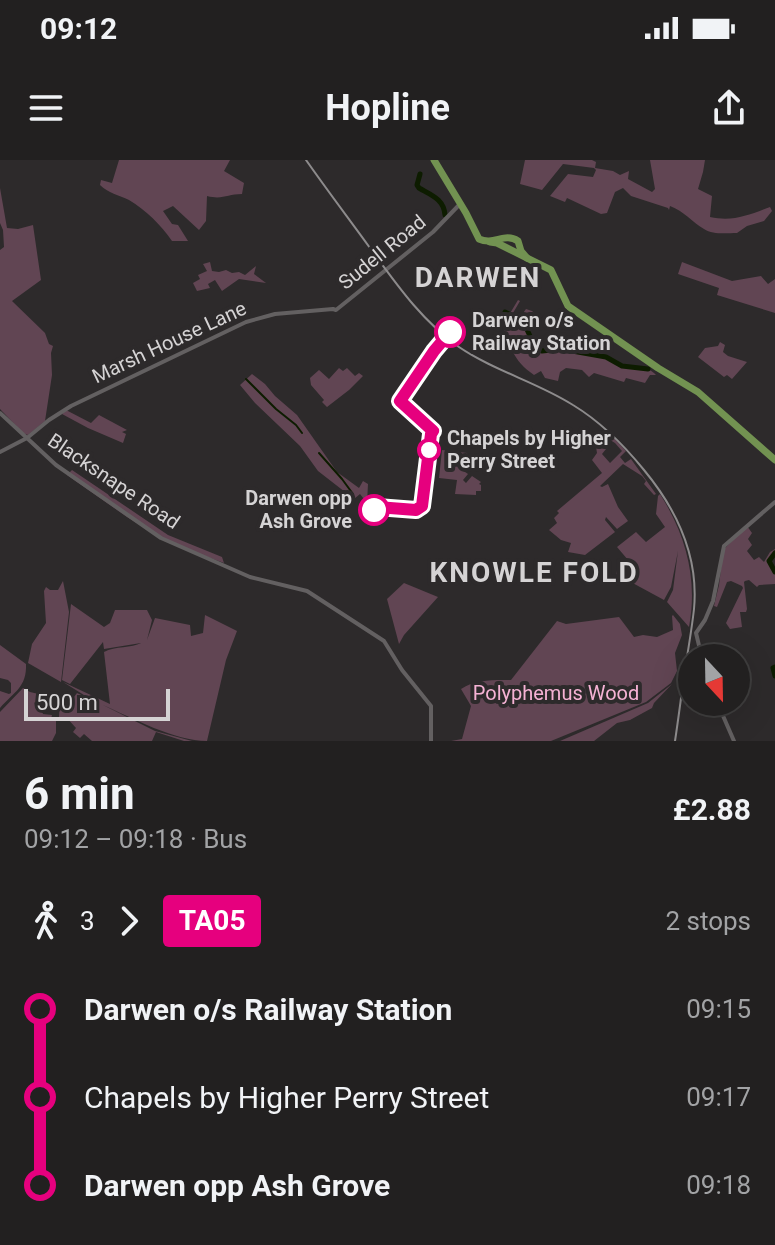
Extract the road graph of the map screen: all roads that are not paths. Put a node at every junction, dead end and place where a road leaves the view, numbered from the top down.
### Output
1 (434, 160) edge
2 (461, 204) junction
3 (501, 242) junction
4 (528, 258) junction
5 (336, 310) joint
6 (0, 413) edge
7 (27, 438) junction
8 (0, 452) edge
9 (775, 460) edge
10 (775, 502) edge
11 (699, 644) edge
12 (723, 716) edge
13 (431, 741) edge
14 (734, 741) edge

1 - 2 highway
2 - 3 highway
2 - 5 street, Sudell Road
3 - 4 highway
3 - 4 highway
4 - 9 highway
5 - 7 street, Marsh House Lane
6 - 7 street, Blacksnape Road
7 - 8 street, Marsh House Lane
7 - 13 street, Blacksnape Road
10 - 11 street
12 - 14 street

